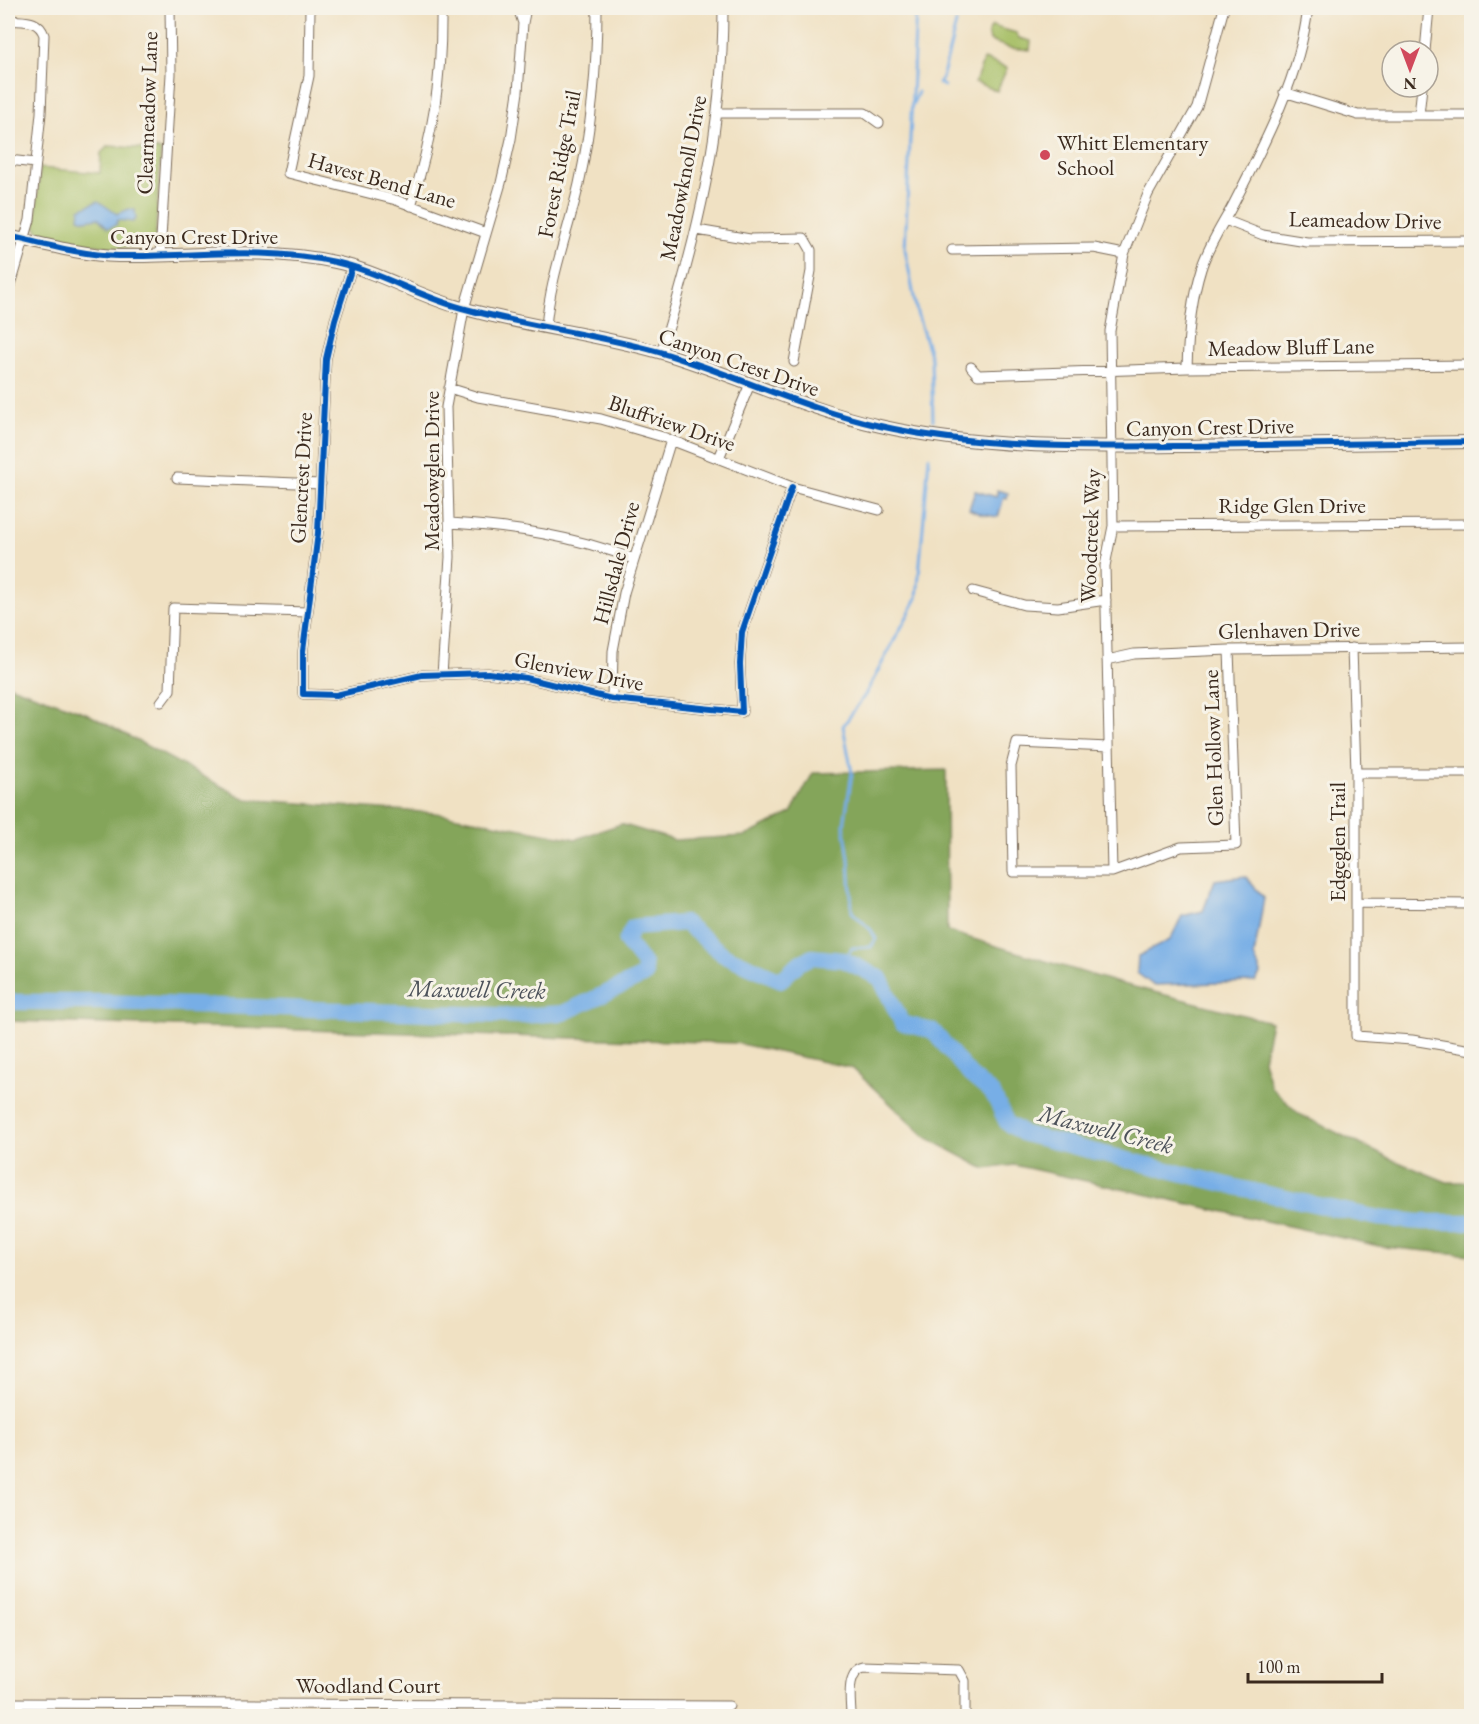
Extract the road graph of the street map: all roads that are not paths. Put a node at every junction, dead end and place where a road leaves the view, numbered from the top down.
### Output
1 (170, 8) edge
2 (310, 8) edge
3 (441, 8) edge
4 (518, 8) edge
5 (526, 8) edge
6 (597, 8) edge
7 (723, 8) edge
8 (1224, 8) edge
9 (1308, 8) edge
10 (1429, 8) edge
11 (8, 20) edge
12 (523, 23) junction
13 (1426, 39) edge
14 (1284, 92) junction
15 (1421, 99) edge
16 (717, 113) junction
17 (1419, 115) junction
18 (1472, 115) edge
19 (879, 123) dead end
20 (8, 160) edge
21 (36, 163) junction
22 (411, 206) junction
23 (1225, 220) junction
24 (697, 230) junction
25 (486, 233) junction
26 (8, 236) edge
27 (24, 240) junction
28 (1472, 241) edge
29 (952, 250) dead end
30 (1124, 254) junction
31 (160, 255) junction
32 (352, 267) junction
33 (8, 295) edge
34 (464, 309) junction
35 (546, 327) junction
36 (661, 353) junction
37 (794, 362) dead end
38 (1472, 365) edge
39 (971, 367) dead end
40 (1187, 368) junction
41 (1111, 370) junction
42 (750, 384) junction
43 (449, 388) junction
44 (671, 440) junction
45 (1472, 442) edge
46 (1112, 447) junction
47 (719, 458) junction
48 (177, 478) dead end
49 (321, 484) junction
50 (792, 487) junction
51 (879, 510) dead end
52 (450, 523) junction
53 (1472, 524) edge
54 (1113, 526) junction
55 (634, 559) junction
56 (973, 591) dead end
57 (1106, 600) junction
58 (308, 612) junction
59 (1472, 647) edge
60 (1352, 648) junction
61 (1229, 650) junction
62 (1107, 660) junction
63 (442, 675) junction
64 (303, 694) joint
65 (612, 699) junction
66 (161, 702) dead end
67 (1109, 747) junction
68 (1356, 773) junction
69 (1472, 773) edge
70 (1112, 872) junction
71 (1356, 903) junction
72 (1472, 904) edge
73 (1472, 1050) edge
74 (8, 1703) edge
75 (579, 1706) junction
76 (729, 1706) dead end
77 (579, 1716) edge
78 (851, 1716) edge
79 (965, 1716) edge

1 - 31 street, Clearmeadow Lane
2 - 22 street, Havest Bend Lane
3 - 22 street
4 - 12 street, Meadowglen Drive
5 - 12 street, Meadowglen Drive
6 - 35 street, Forest Ridge Trail
7 - 16 street, Meadowknoll Drive
8 - 30 street, Woodcreek Way
9 - 14 street
10 - 13 street
11 - 21 street
12 - 25 street, Meadowglen Drive
14 - 17 street
14 - 23 street
15 - 17 street
16 - 19 street
16 - 24 street, Meadowknoll Drive
17 - 18 street
20 - 21 street
21 - 27 street
22 - 25 street, Havest Bend Lane
23 - 28 street, Leameadow Drive
23 - 40 street
24 - 36 street, Meadowknoll Drive
24 - 37 street
25 - 34 street, Meadowglen Drive
26 - 27 street, Canyon Crest Drive
27 - 31 street, Canyon Crest Drive
27 - 33 street
29 - 30 street
30 - 41 street, Woodcreek Way
31 - 32 street, Canyon Crest Drive
32 - 34 street, Canyon Crest Drive
32 - 49 street, Glencrest Drive
34 - 35 street, Canyon Crest Drive
34 - 43 street, Meadowglen Drive
35 - 36 street, Canyon Crest Drive
36 - 42 street, Canyon Crest Drive
38 - 40 street, Meadow Bluff Lane
39 - 41 street, Meadow Bluff Lane
40 - 41 street, Meadow Bluff Lane
41 - 46 street, Woodcreek Way
42 - 46 street, Canyon Crest Drive
42 - 47 street
43 - 44 street, Bluffview Drive
43 - 52 street, Meadowglen Drive
44 - 47 street, Bluffview Drive
44 - 55 street, Hillsdale Drive
45 - 46 street, Canyon Crest Drive
46 - 54 street, Woodcreek Way
47 - 50 street, Bluffview Drive
48 - 49 street
49 - 58 street, Glencrest Drive
50 - 51 street, Bluffview Drive
50 - 65 street, Glenview Drive
52 - 55 street
52 - 63 street, Meadowglen Drive
53 - 54 street, Ridge Glen Drive
54 - 57 street, Woodcreek Way
55 - 65 street, Hillsdale Drive
56 - 57 street
57 - 62 street, Woodcreek Way
58 - 64 street, Glencrest Drive
58 - 66 street
59 - 60 street, Glenhaven Drive
60 - 61 street, Glenhaven Drive
60 - 68 street, Edgeglen Trail
61 - 62 street, Glenhaven Drive
61 - 70 street, Glen Hollow Lane
62 - 67 street, Woodcreek Way
63 - 64 street, Glenview Drive
63 - 65 street, Glenview Drive
67 - 70 street, Woodcreek Way
67 - 70 street
68 - 69 street
68 - 71 street, Edgeglen Trail
71 - 72 street
71 - 73 street, Edgeglen Trail
74 - 75 street, Woodland Court
75 - 76 street, Woodland Court
75 - 77 street
78 - 79 street

